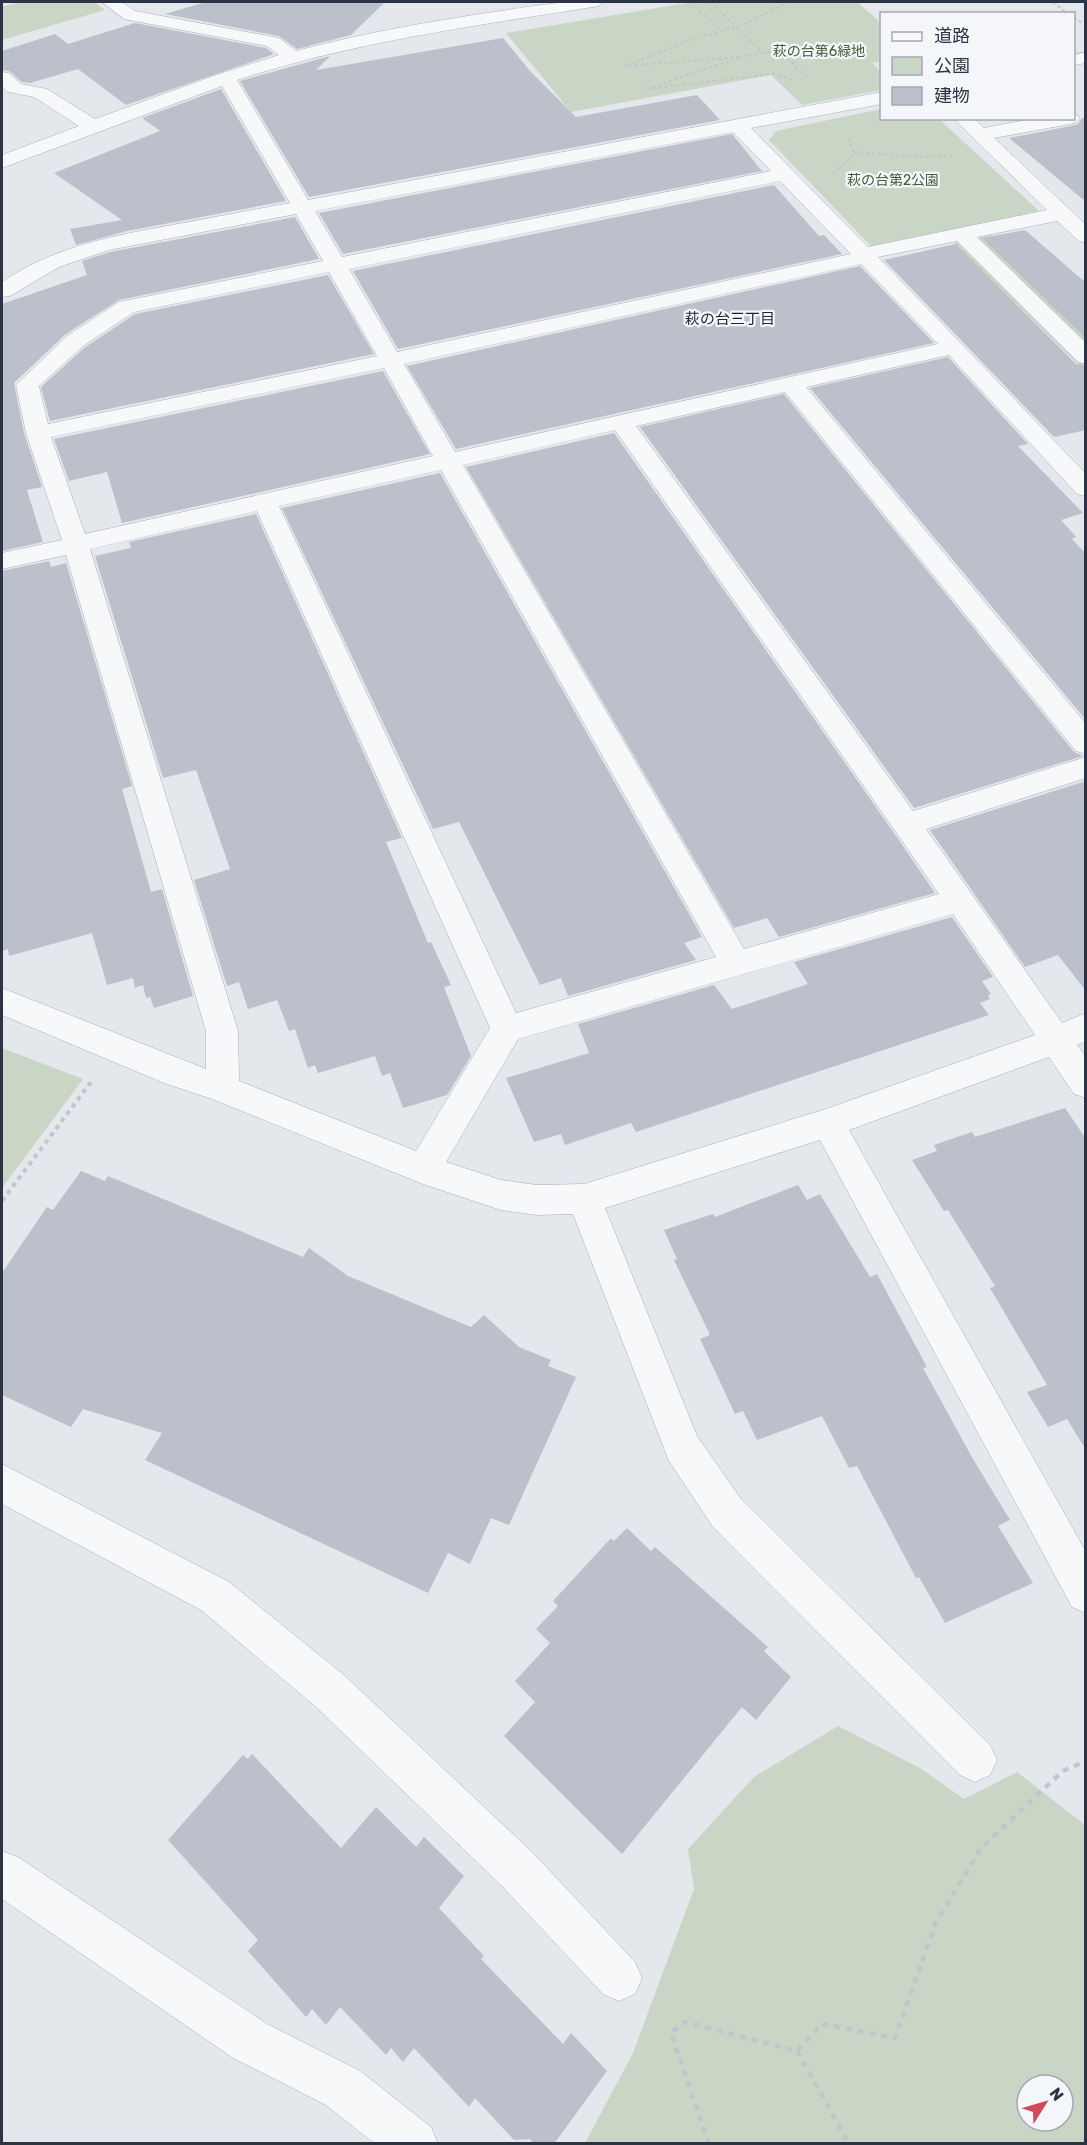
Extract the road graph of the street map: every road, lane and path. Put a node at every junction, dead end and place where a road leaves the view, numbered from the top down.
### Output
1 (111, 2) edge
2 (593, 2) edge
3 (692, 2) edge
4 (711, 2) edge
5 (716, 2) edge
6 (788, 2) edge
7 (1053, 2) edge
8 (498, 9) edge
9 (1066, 12) edge
10 (735, 26) junction
11 (721, 31) junction
12 (762, 52) junction
13 (746, 56) junction
14 (293, 57) junction
15 (2, 77) edge
16 (227, 79) junction
17 (880, 98) edge
18 (964, 120) edge
19 (1061, 120) edge
20 (737, 125) junction
21 (94, 127) junction
22 (980, 135) junction
23 (848, 136) dead end
24 (995, 150) junction
25 (854, 152) junction
26 (2, 162) edge
27 (792, 181) junction
28 (302, 206) junction
29 (1086, 212) edge
30 (1061, 215) junction
31 (962, 234) junction
32 (1086, 237) edge
33 (865, 255) junction
34 (334, 264) junction
35 (2, 291) edge
36 (954, 347) junction
37 (1086, 357) edge
38 (390, 360) junction
39 (790, 384) junction
40 (621, 422) junction
41 (38, 433) junction
42 (449, 460) junction
43 (1086, 489) edge
44 (265, 502) junction
45 (76, 545) junction
46 (2, 561) edge
47 (1086, 744) edge
48 (1086, 767) edge
49 (906, 824) junction
50 (960, 900) junction
51 (736, 963) junction
52 (2, 1001) edge
53 (1086, 1026) edge
54 (507, 1029) junction
55 (1055, 1041) junction
56 (117, 1048) junction
57 (1086, 1084) edge
58 (224, 1089) junction
59 (828, 1123) junction
60 (423, 1169) junction
61 (584, 1199) junction
62 (2, 1201) edge
63 (2, 1483) edge
64 (1086, 1593) edge
65 (975, 1760) dead end
66 (1086, 1761) edge
67 (2, 1873) edge
68 (619, 1978) dead end
69 (797, 2051) junction
70 (414, 2144) edge
71 (709, 2144) edge
72 (849, 2144) edge

1 - 14 street
2 - 8 street
3 - 11 path
4 - 5 path
4 - 10 path
6 - 10 path
7 - 9 path
8 - 14 street
10 - 11 path
10 - 12 path
11 - 13 path
12 - 13 path
12 - 13 path
14 - 16 street
15 - 21 street
16 - 21 street
16 - 28 street
17 - 20 street
18 - 22 street
19 - 22 street
20 - 27 street
20 - 28 street
21 - 26 street
22 - 24 street
23 - 25 path
24 - 25 path
24 - 30 street
25 - 27 path
27 - 33 street
27 - 34 street
28 - 34 street
28 - 35 street
29 - 30 street
30 - 31 street
30 - 32 street
31 - 33 street
31 - 37 street
33 - 36 street
33 - 38 street
34 - 38 street
34 - 41 street
36 - 39 street
36 - 43 street
38 - 41 street
38 - 42 street
39 - 40 street
39 - 47 street
40 - 42 street
40 - 49 street
41 - 45 street
42 - 44 street
42 - 51 street
44 - 45 street
44 - 54 street
45 - 46 street
45 - 58 street
48 - 49 street
49 - 50 street
50 - 51 street
50 - 55 street
51 - 54 street
52 - 56 street
53 - 55 street
54 - 60 street
55 - 57 street
55 - 59 street
56 - 58 street
56 - 62 path
58 - 60 street
59 - 61 street
59 - 64 street
60 - 61 street
61 - 65 street
63 - 68 street
66 - 69 path
67 - 70 street
69 - 71 path
69 - 72 path

